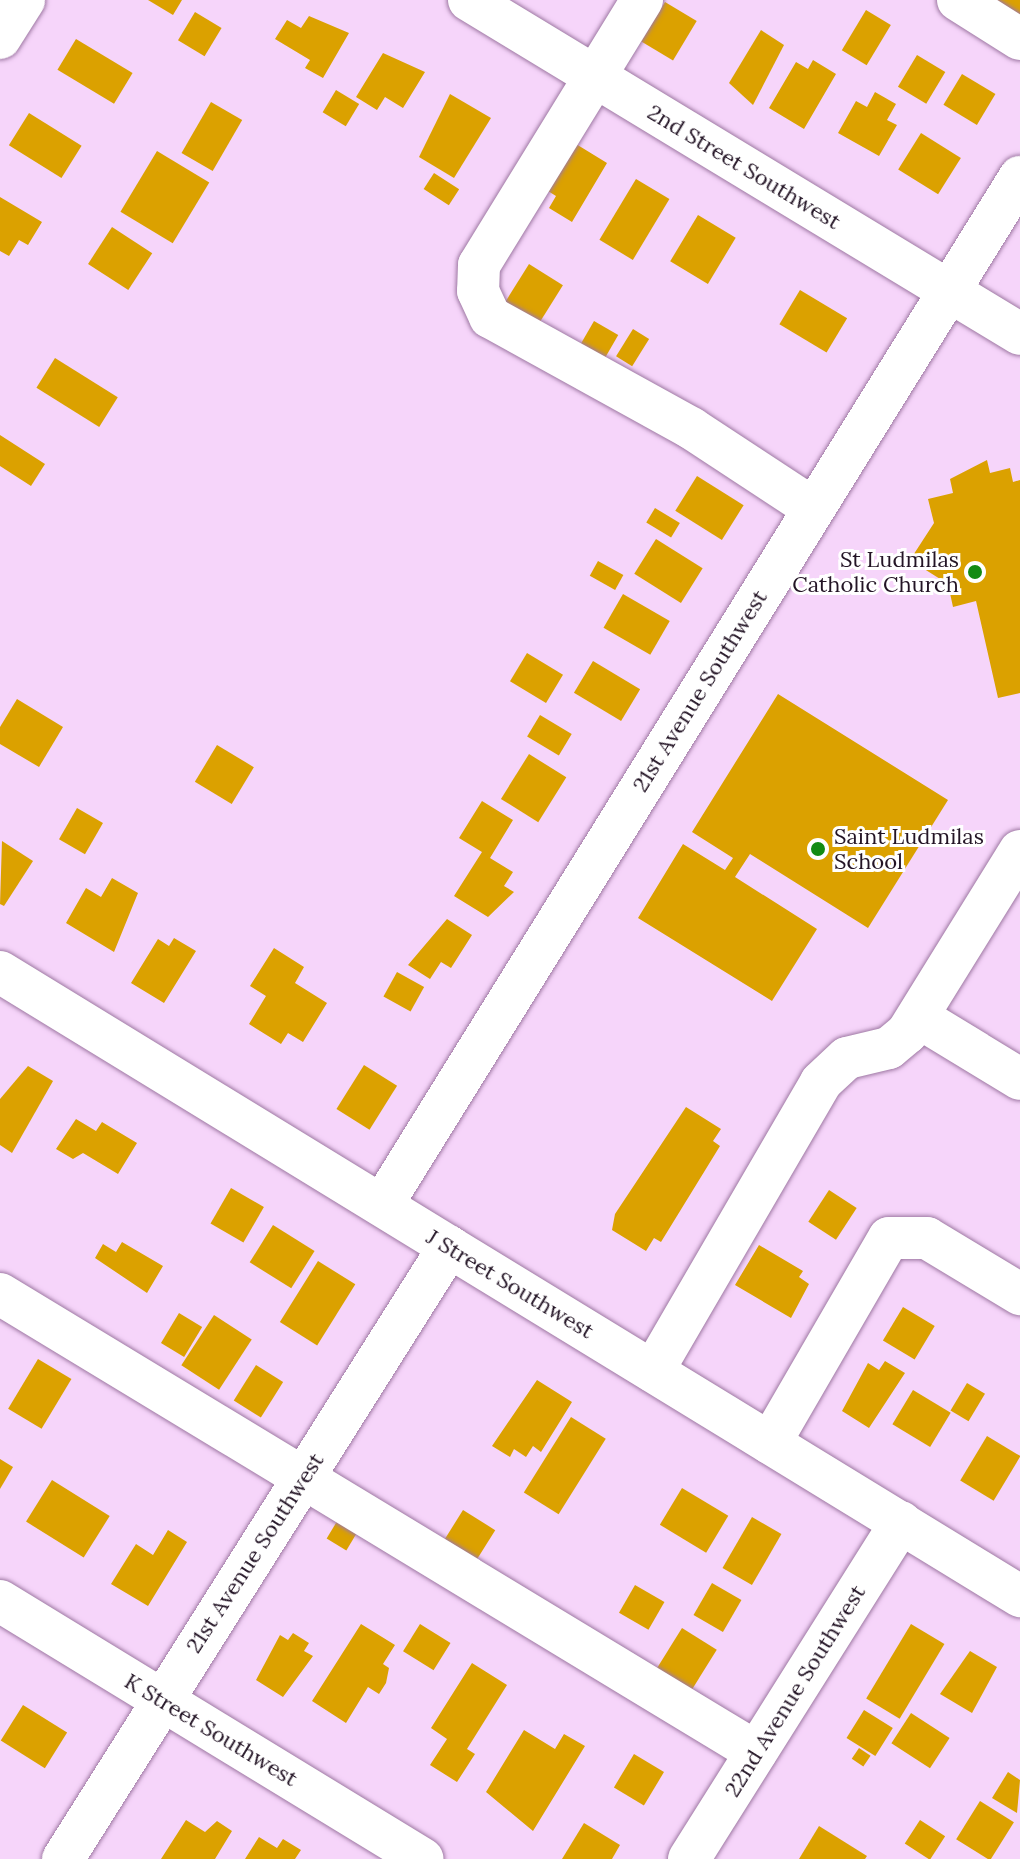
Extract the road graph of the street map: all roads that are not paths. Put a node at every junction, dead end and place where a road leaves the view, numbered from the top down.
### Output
1 (24, 0) edge
2 (469, 0) edge
3 (642, 0) edge
4 (958, 0) edge
5 (0, 38) edge
6 (1020, 39) edge
7 (597, 77) junction
8 (1020, 177) edge
9 (949, 291) junction
10 (1020, 334) edge
11 (813, 508) junction
12 (1020, 851) edge
13 (4, 983) edge
14 (918, 1017) junction
15 (1020, 1079) edge
16 (382, 1205) junction
17 (449, 1247) junction
18 (0, 1294) edge
19 (1020, 1294) edge
20 (653, 1371) junction
21 (770, 1443) junction
22 (301, 1482) junction
23 (901, 1522) junction
24 (1020, 1596) edge
25 (0, 1601) edge
26 (162, 1701) junction
27 (756, 1752) junction
28 (63, 1859) edge
29 (422, 1859) edge
30 (689, 1859) edge

1 - 5 street
2 - 7 street, 2nd Street Southwest
3 - 7 street
4 - 6 street
7 - 9 street, 2nd Street Southwest
7 - 11 street
8 - 9 street, 21st Avenue Southwest
9 - 10 street, 2nd Street Southwest
9 - 11 street, 21st Avenue Southwest
11 - 16 street, 21st Avenue Southwest
12 - 14 street
13 - 16 street, J Street Southwest
14 - 15 street
14 - 20 street
16 - 17 street, J Street Southwest
17 - 20 street, J Street Southwest
17 - 22 street, 21st Avenue Southwest
18 - 22 street
19 - 21 street
20 - 21 street, J Street Southwest
21 - 23 street, J Street Southwest
22 - 26 street, 21st Avenue Southwest
22 - 27 street
23 - 24 street, J Street Southwest
23 - 27 street, 22nd Avenue Southwest
25 - 26 street, K Street Southwest
26 - 28 street, 21st Avenue Southwest
26 - 29 street, K Street Southwest
27 - 30 street, 22nd Avenue Southwest

